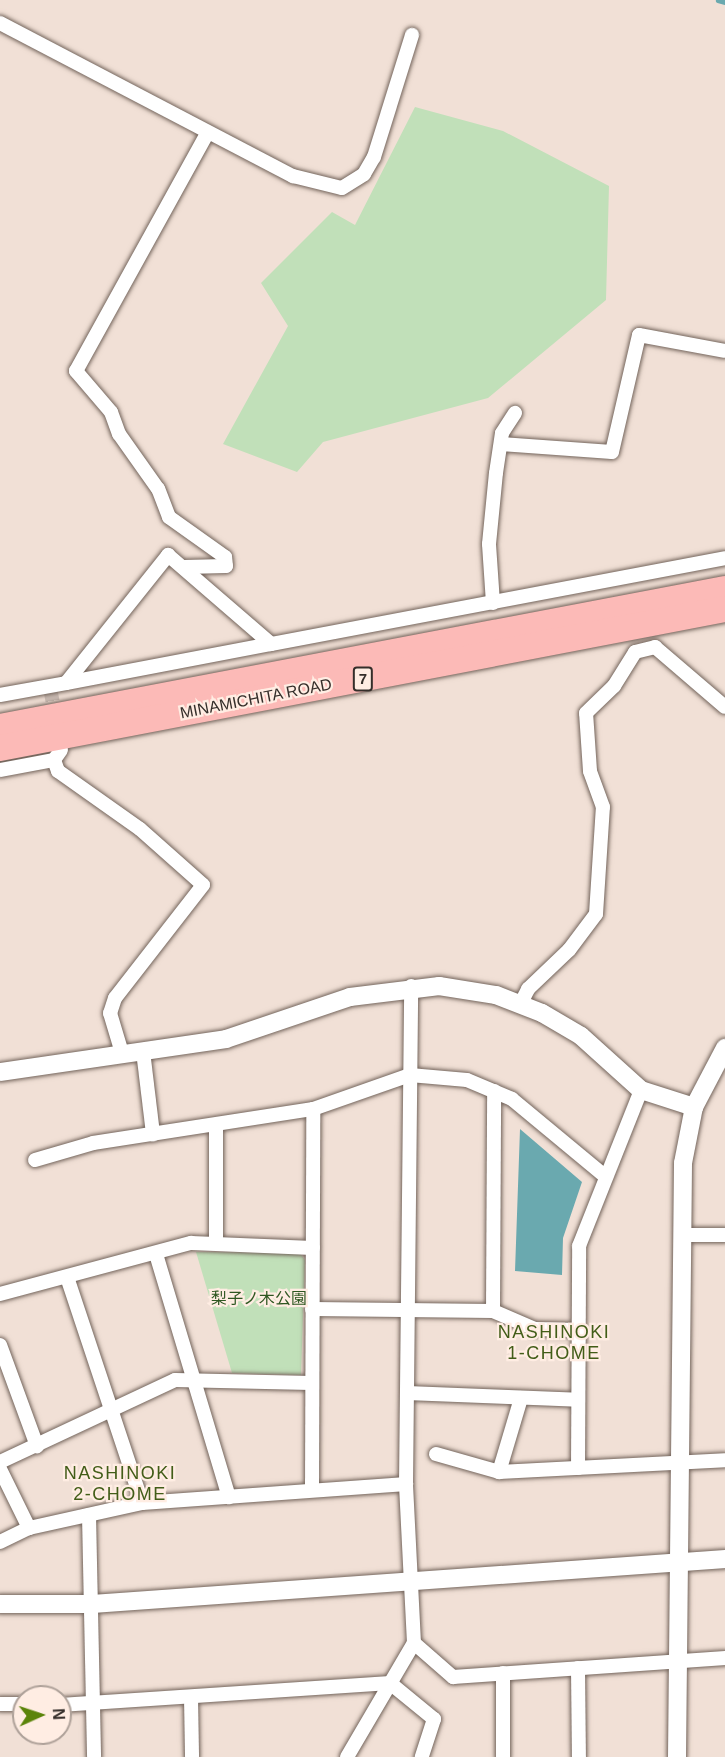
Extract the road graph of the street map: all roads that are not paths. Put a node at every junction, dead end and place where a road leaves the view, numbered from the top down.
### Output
1 (0, 23) edge
2 (412, 34) dead end
3 (207, 134) junction
4 (725, 351) edge
5 (515, 413) dead end
6 (501, 444) junction
7 (725, 558) edge
8 (184, 567) junction
9 (725, 589) edge
10 (493, 603) junction
11 (725, 609) edge
12 (271, 644) junction
13 (66, 683) junction
14 (0, 695) edge
15 (725, 707) edge
16 (0, 727) edge
17 (0, 748) edge
18 (0, 770) edge
19 (411, 986) junction
20 (521, 1003) junction
21 (725, 1048) edge
22 (143, 1051) junction
23 (122, 1053) junction
24 (0, 1072) edge
25 (410, 1075) junction
26 (641, 1090) junction
27 (494, 1091) junction
28 (694, 1107) junction
29 (313, 1109) junction
30 (216, 1127) junction
31 (153, 1134) junction
32 (34, 1160) dead end
33 (606, 1177) junction
34 (682, 1234) junction
35 (725, 1235) edge
36 (216, 1243) junction
37 (313, 1248) junction
38 (156, 1254) junction
39 (67, 1277) junction
40 (0, 1294) edge
41 (312, 1309) junction
42 (409, 1311) junction
43 (493, 1311) junction
44 (578, 1330) junction
45 (0, 1345) edge
46 (193, 1379) junction
47 (311, 1383) junction
48 (407, 1393) junction
49 (520, 1398) junction
50 (578, 1400) junction
51 (111, 1410) junction
52 (37, 1446) junction
53 (436, 1454) dead end
54 (725, 1460) edge
55 (0, 1462) edge
56 (681, 1463) junction
57 (578, 1468) junction
58 (0, 1469) edge
59 (499, 1472) junction
60 (406, 1484) junction
61 (312, 1490) junction
62 (229, 1497) junction
63 (142, 1503) junction
64 (90, 1515) junction
65 (29, 1528) junction
66 (0, 1542) edge
67 (725, 1559) edge
68 (680, 1562) junction
69 (410, 1582) junction
70 (0, 1604) edge
71 (92, 1605) junction
72 (414, 1643) junction
73 (725, 1658) edge
74 (678, 1661) junction
75 (578, 1668) junction
76 (502, 1673) junction
77 (390, 1683) junction
78 (191, 1697) junction
79 (72, 1705) edge
80 (94, 1705) junction
81 (94, 1757) edge
82 (192, 1757) edge
83 (347, 1757) edge
84 (422, 1757) edge
85 (503, 1757) edge
86 (579, 1757) edge
87 (677, 1757) edge

1 - 3 street
2 - 3 street
3 - 8 street
4 - 6 street
5 - 6 street
6 - 10 street
7 - 10 street
8 - 12 street
8 - 13 street
9 - 16 highway, MINAMICHITA ROAD / 7
10 - 12 street
11 - 17 highway, MINAMICHITA ROAD / 7
12 - 13 street
13 - 14 street
15 - 20 street
18 - 23 street
19 - 20 street
19 - 22 street
19 - 25 street
20 - 26 street
21 - 28 street
22 - 23 street
22 - 31 street
23 - 24 street
25 - 27 street
25 - 29 street
25 - 42 street
26 - 28 street
26 - 33 street
27 - 33 street
27 - 43 street
28 - 34 street
29 - 30 street
29 - 37 street
30 - 31 street
30 - 36 street
31 - 32 street
33 - 44 street
34 - 35 street
34 - 56 street
36 - 37 street
36 - 38 street
37 - 41 street
38 - 39 street
38 - 46 street
39 - 40 street
39 - 51 street
41 - 42 street
41 - 47 street
42 - 43 street
42 - 48 street
43 - 44 street
44 - 50 street
45 - 52 street
46 - 47 street
46 - 51 street
46 - 62 street
47 - 61 street
48 - 49 street
48 - 60 street
49 - 50 street
49 - 59 street
50 - 57 street
51 - 52 street
51 - 63 street
52 - 55 street
53 - 59 street
54 - 56 street
56 - 57 street
56 - 68 street
57 - 59 street
58 - 65 street
60 - 61 street
60 - 69 street
61 - 62 street
62 - 63 street
63 - 64 street
64 - 65 street
64 - 71 street
65 - 66 street
67 - 68 street
68 - 69 street
68 - 74 street
69 - 71 street
69 - 72 street
70 - 71 street
71 - 80 street
72 - 76 street
72 - 77 street
73 - 74 street
74 - 75 street
74 - 87 street
75 - 76 street
75 - 86 street
76 - 85 street
77 - 78 street
77 - 83 street
77 - 84 street
78 - 80 street
78 - 82 street
79 - 80 street
80 - 81 street

